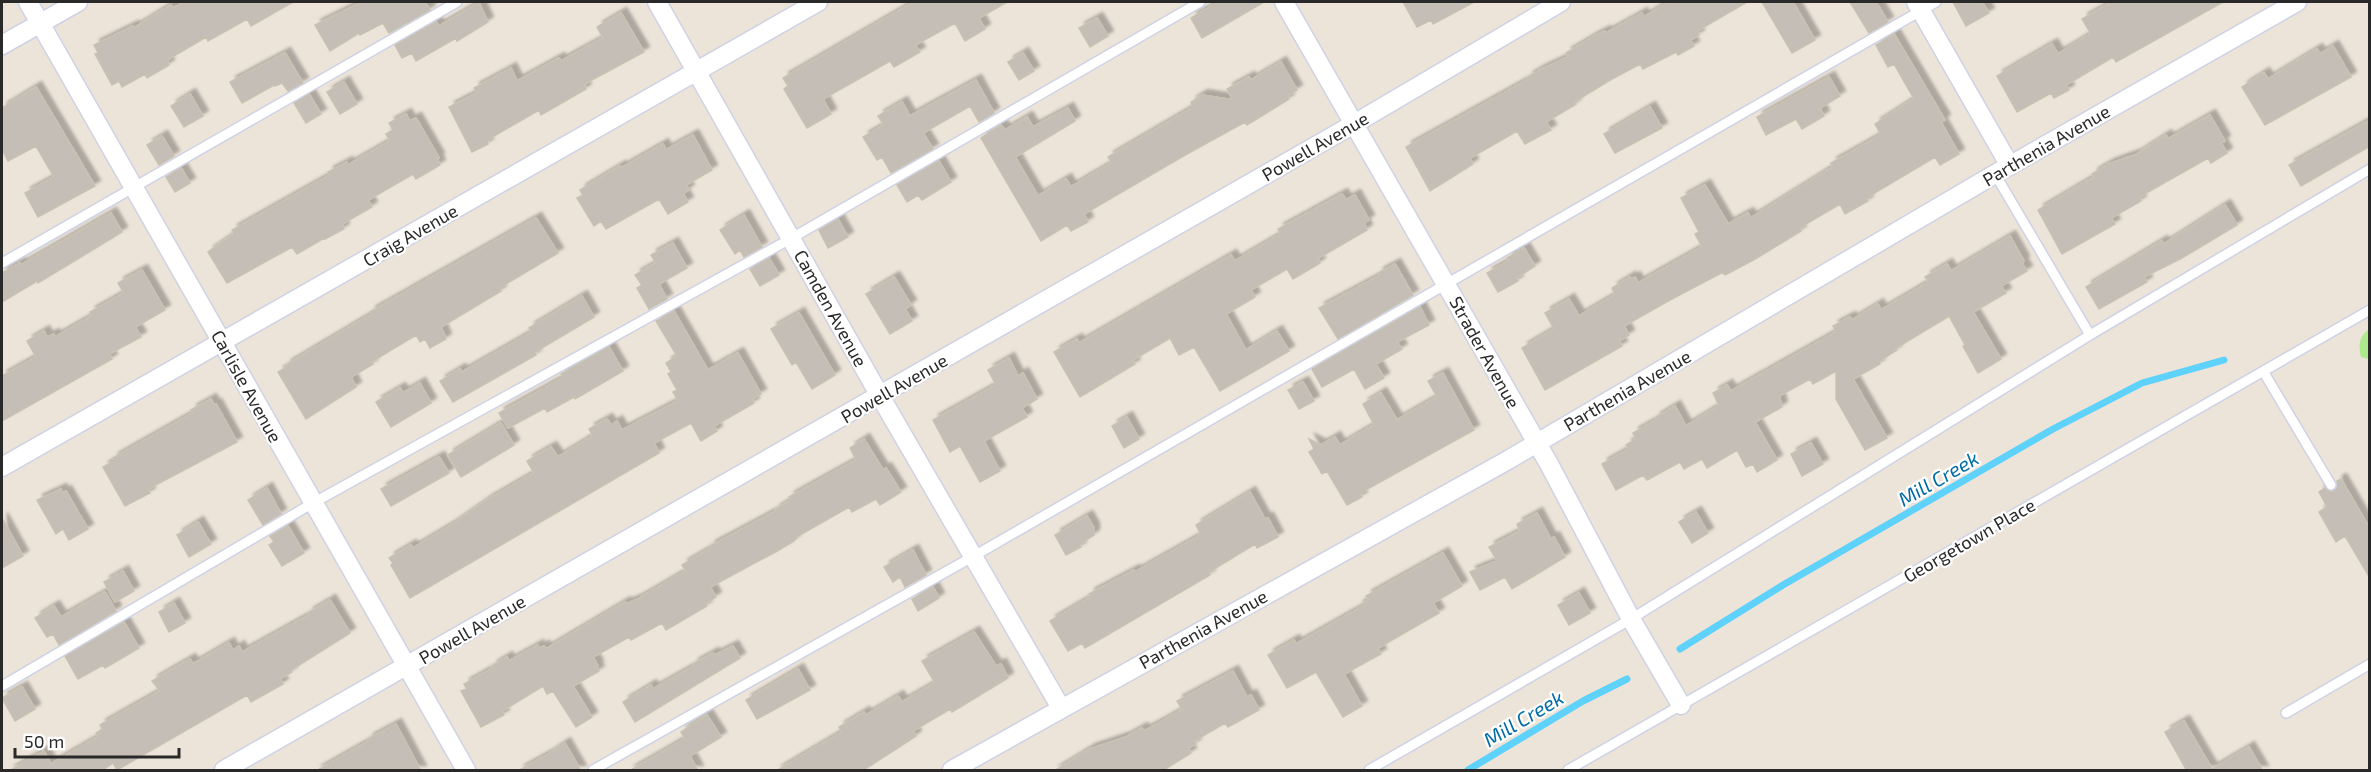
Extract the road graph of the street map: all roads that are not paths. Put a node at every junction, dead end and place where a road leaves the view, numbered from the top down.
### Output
1 (28, 2) edge
2 (78, 2) edge
3 (458, 2) edge
4 (657, 2) edge
5 (818, 2) edge
6 (1200, 2) edge
7 (1284, 2) edge
8 (1561, 2) edge
9 (2297, 2) edge
10 (1924, 5) edge
11 (40, 23) junction
12 (2, 45) edge
13 (697, 71) junction
14 (1354, 124) junction
15 (2002, 170) junction
16 (2370, 170) edge
17 (134, 187) junction
18 (792, 238) junction
19 (2, 264) edge
20 (1447, 284) junction
21 (2370, 310) edge
22 (2090, 335) junction
23 (222, 342) junction
24 (2263, 371) junction
25 (880, 396) junction
26 (1536, 443) junction
27 (2, 467) edge
28 (2331, 485) dead end
29 (313, 503) junction
30 (974, 556) junction
31 (1631, 619) junction
32 (2370, 664) edge
33 (408, 666) junction
34 (2, 686) edge
35 (1681, 705) junction
36 (1061, 708) junction
37 (2286, 713) dead end
38 (224, 771) edge
39 (466, 771) edge
40 (593, 771) edge
41 (952, 771) edge
42 (1369, 771) edge
43 (1568, 771) edge

1 - 11 street, Carlisle Avenue
2 - 11 street
3 - 17 lane
4 - 13 street, Camden Avenue
5 - 13 street, Craig Avenue
6 - 18 lane
7 - 14 street, Strader Avenue
8 - 14 street, Powell Avenue
9 - 15 street, Parthenia Avenue
10 - 15 street
10 - 20 lane
11 - 12 street
11 - 17 street, Carlisle Avenue
13 - 18 street, Camden Avenue
13 - 23 street, Craig Avenue
14 - 20 street, Strader Avenue
14 - 25 street, Powell Avenue
15 - 22 lane
15 - 26 street, Parthenia Avenue
16 - 22 lane
17 - 19 lane
17 - 23 street, Carlisle Avenue
18 - 25 street, Camden Avenue
18 - 29 lane
20 - 26 street, Strader Avenue
20 - 30 lane
21 - 24 lane, Georgetown Place
22 - 31 lane
23 - 27 street, Craig Avenue
23 - 29 street, Carlisle Avenue
24 - 28 lane
24 - 35 lane, Georgetown Place
25 - 30 street, Camden Avenue
25 - 33 street, Powell Avenue
26 - 31 street, Strader Avenue
26 - 36 street, Parthenia Avenue
29 - 33 street, Carlisle Avenue
29 - 34 lane
30 - 36 street, Camden Avenue
30 - 40 lane
31 - 35 street, Strader Avenue
31 - 42 lane
32 - 37 lane
33 - 38 street, Powell Avenue
33 - 39 street, Carlisle Avenue
35 - 43 lane, Georgetown Place
36 - 41 street, Parthenia Avenue

